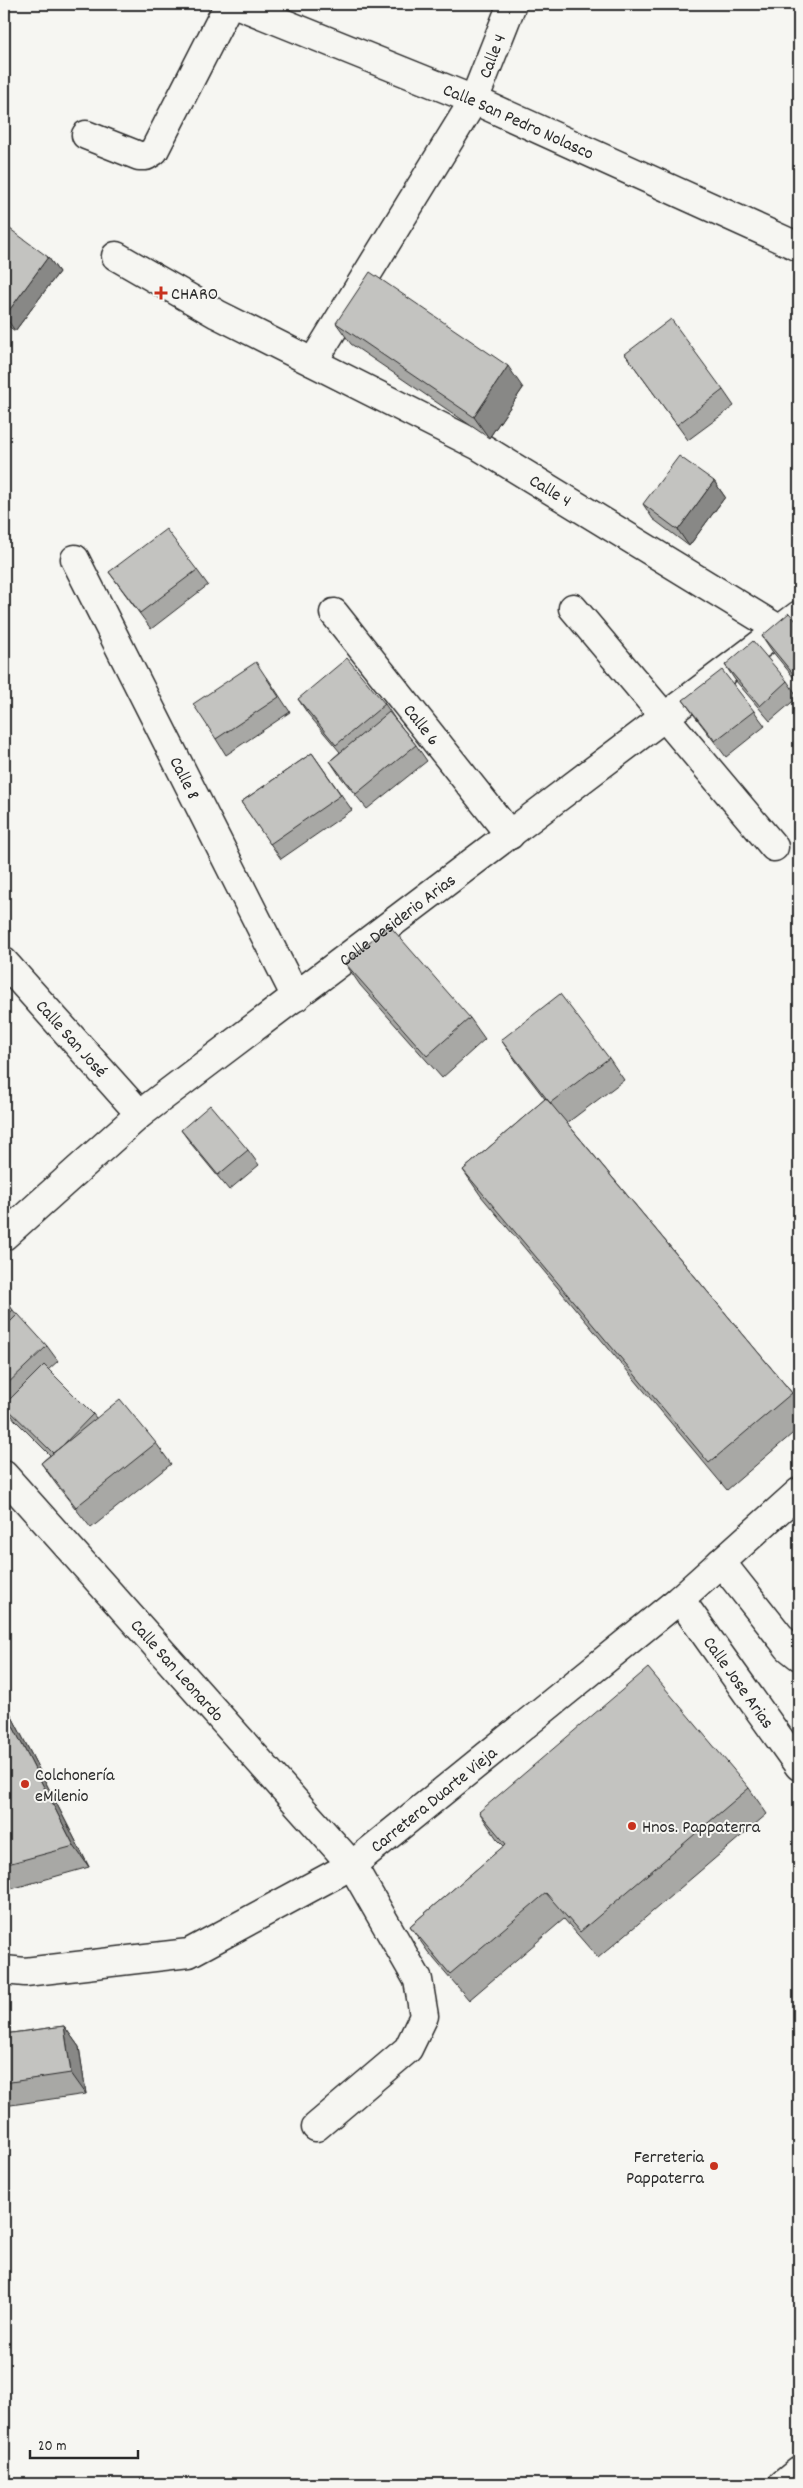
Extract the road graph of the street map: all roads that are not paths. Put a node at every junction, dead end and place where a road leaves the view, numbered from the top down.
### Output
1 (229, 4) edge
2 (236, 4) edge
3 (512, 4) edge
4 (474, 100) junction
5 (86, 135) dead end
6 (799, 247) edge
7 (116, 256) dead end
8 (313, 362) junction
9 (75, 558) dead end
10 (573, 608) dead end
11 (334, 613) dead end
12 (790, 622) edge
13 (666, 716) junction
14 (510, 835) junction
15 (774, 847) dead end
16 (4, 962) edge
17 (296, 997) junction
18 (140, 1114) junction
19 (4, 1236) edge
20 (4, 1475) edge
21 (799, 1492) edge
22 (721, 1562) junction
23 (680, 1599) junction
24 (799, 1656) edge
25 (799, 1766) edge
26 (352, 1865) junction
27 (4, 1970) edge
28 (316, 2127) dead end
29 (799, 2471) edge
30 (783, 2484) edge

1 - 5 street
2 - 4 street, Calle San Pedro Nolasco
3 - 4 street, Calle 4
4 - 6 street, Calle San Pedro Nolasco
4 - 8 street, Calle 4
7 - 8 street, Calle 4
8 - 12 street, Calle 4
9 - 17 street, Calle 8
10 - 13 street
11 - 14 street, Calle 6
12 - 13 street, Calle Desiderio Arias
13 - 14 street, Calle Desiderio Arias
13 - 15 street
14 - 17 street, Calle Desiderio Arias
16 - 18 street, Calle San José
17 - 18 street, Calle Desiderio Arias
18 - 19 street, Calle Desiderio Arias
20 - 26 street, Calle San Leonardo
21 - 22 street, Carretera Duarte Vieja
22 - 23 street, Carretera Duarte Vieja
22 - 24 street
23 - 25 street, Calle Jose Arias
23 - 26 street, Carretera Duarte Vieja
26 - 27 street, Carretera Duarte Vieja
26 - 28 street, Calle San Leonardo
29 - 30 street

